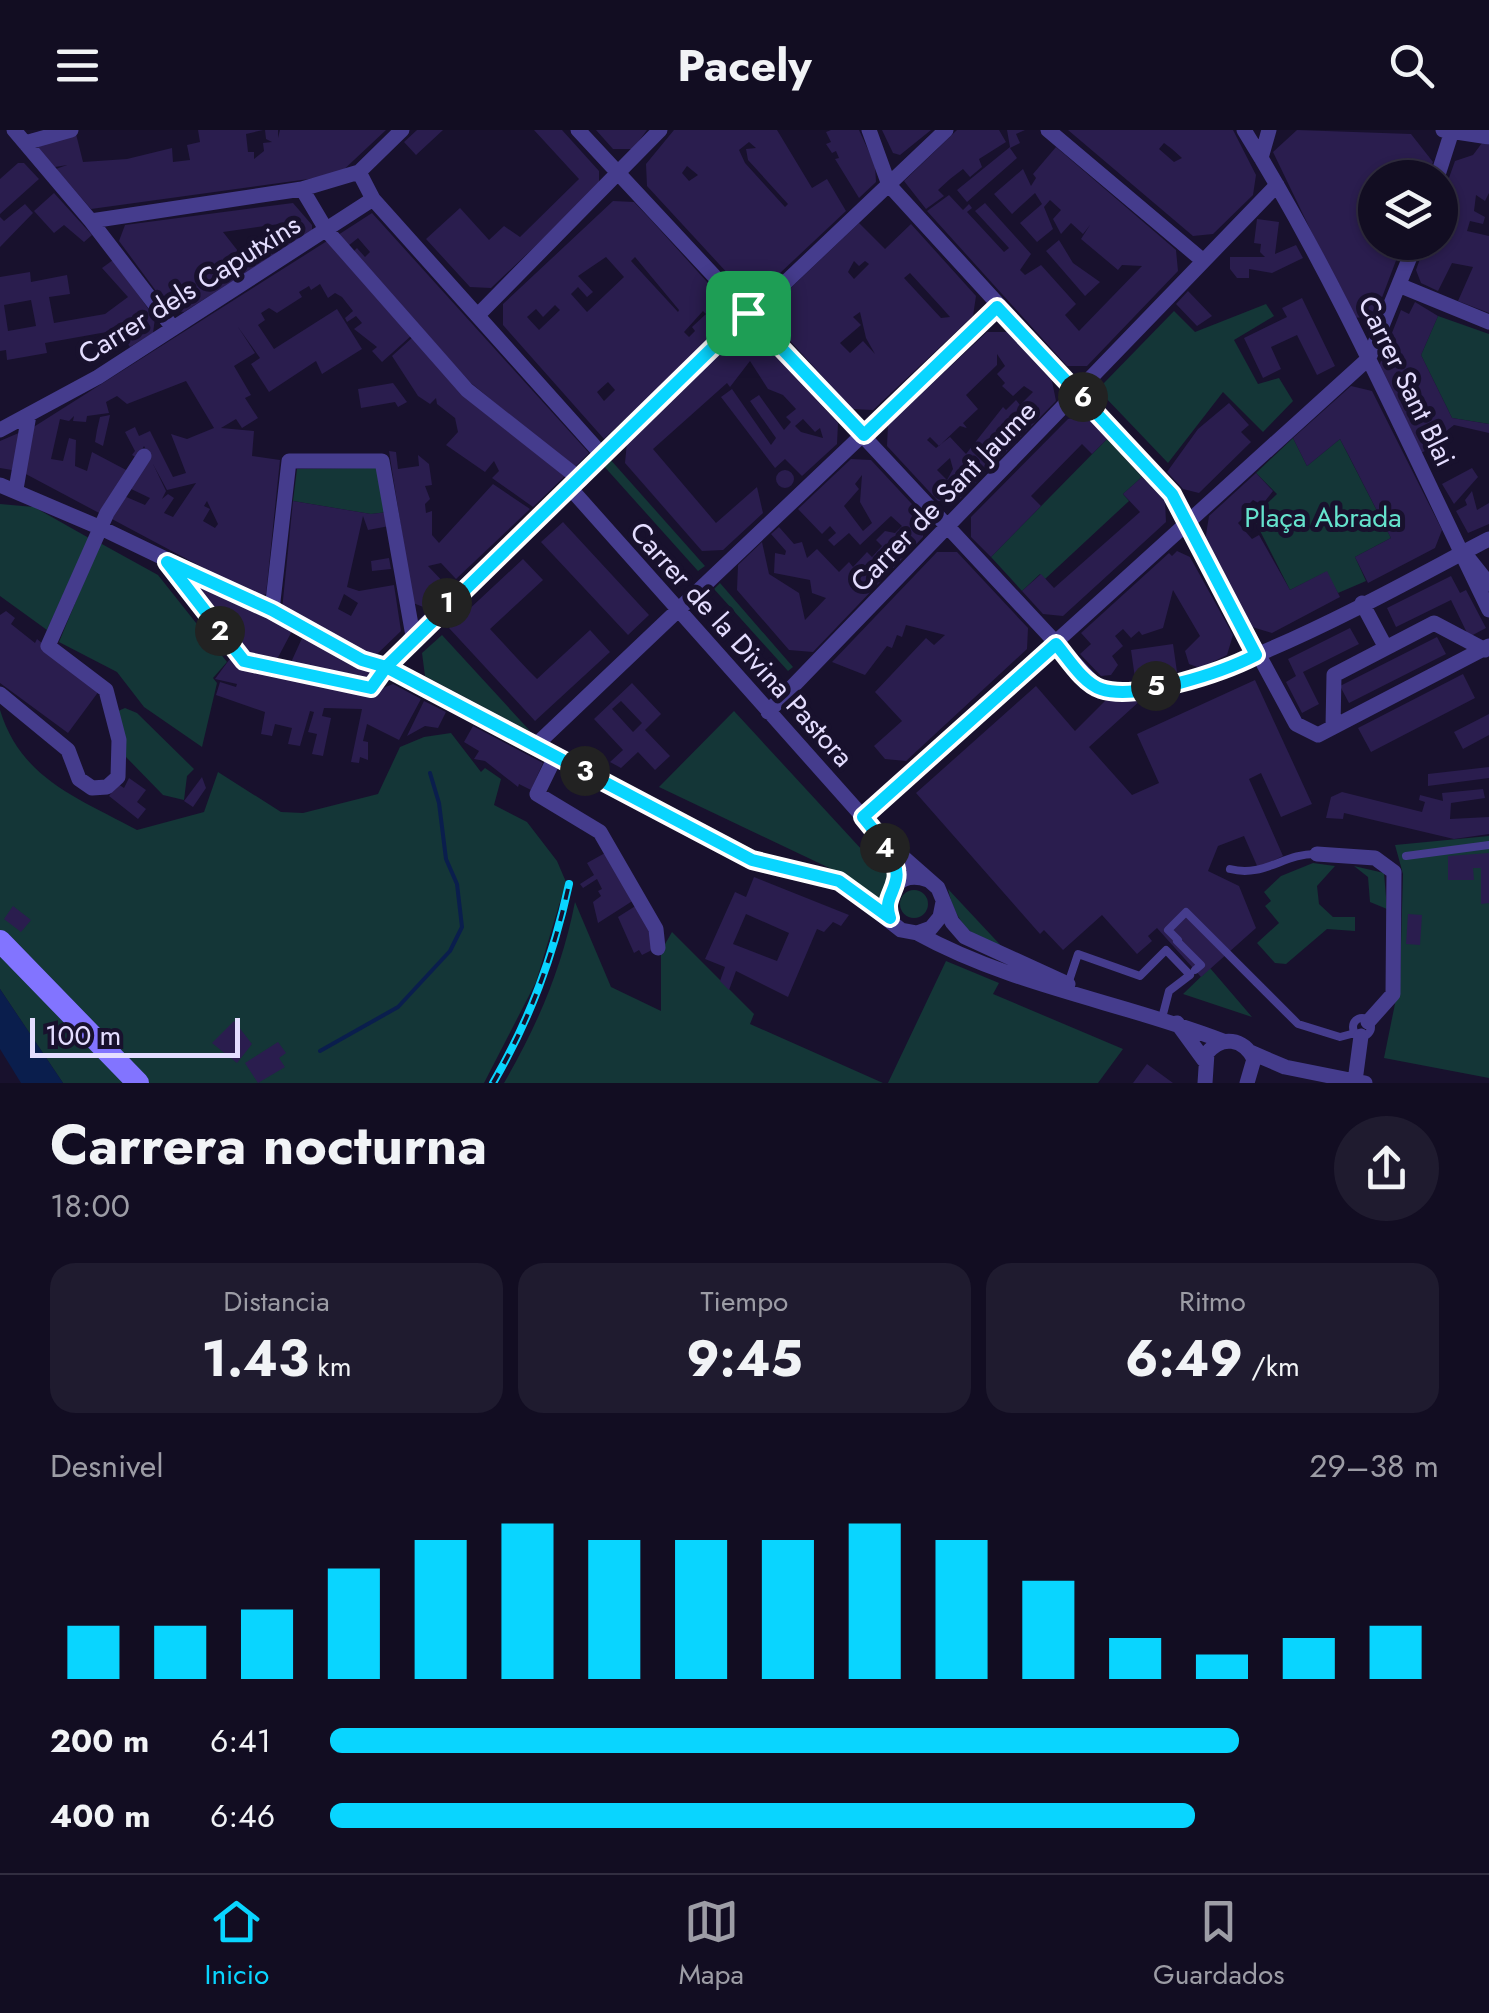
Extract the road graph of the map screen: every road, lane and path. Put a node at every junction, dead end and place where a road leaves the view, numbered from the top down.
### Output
1 (71, 130) edge
2 (402, 130) edge
3 (578, 130) edge
4 (660, 130) edge
5 (869, 130) edge
6 (946, 130) edge
7 (1048, 130) edge
8 (1244, 130) edge
9 (1270, 130) edge
10 (1442, 130) edge
11 (1452, 131) edge
12 (19, 136) edge
13 (1489, 136) edge
14 (1262, 158) junction
15 (1443, 160) edge
16 (359, 172) junction
17 (618, 176) junction
18 (889, 185) junction
19 (1277, 185) junction
20 (302, 190) junction
21 (373, 200) junction
22 (92, 220) junction
23 (327, 231) junction
24 (1201, 259) junction
25 (1410, 260) edge
26 (1401, 286) junction
27 (997, 307) junction
28 (748, 313) junction
29 (479, 314) junction
30 (1489, 322) edge
31 (173, 328) junction
32 (1369, 358) junction
33 (1079, 394) junction
34 (30, 415) junction
35 (0, 430) edge
36 (864, 435) junction
37 (144, 456) dead end
38 (604, 457) junction
39 (576, 484) junction
40 (8, 487) edge
41 (1186, 520) junction
42 (947, 526) junction
43 (101, 528) junction
44 (1489, 540) edge
45 (1463, 552) junction
46 (167, 562) junction
47 (1489, 584) edge
48 (1362, 603) junction
49 (678, 609) junction
50 (272, 610) junction
51 (1489, 610) edge
52 (413, 636) junction
53 (1056, 644) junction
54 (1386, 648) junction
55 (1487, 648) edge
56 (1256, 655) junction
57 (386, 667) junction
58 (0, 694) edge
59 (768, 712) junction
60 (1326, 731) junction
61 (537, 744) junction
62 (556, 755) junction
63 (863, 817) junction
64 (875, 832) junction
65 (1489, 845) edge
66 (1317, 854) joint
67 (1406, 856) dead end
68 (1230, 869) dead end
69 (932, 882) junction
70 (896, 883) junction
71 (943, 902) junction
72 (890, 918) junction
73 (917, 933) junction
74 (1178, 940) junction
75 (0, 942) edge
76 (658, 948) dead end
77 (1166, 950) junction
78 (1195, 970) dead end
79 (1060, 987) junction
80 (1170, 1021) junction
81 (1361, 1030) junction
82 (1223, 1041) junction
83 (1250, 1052) junction
84 (1285, 1068) junction
85 (1206, 1075) edge
86 (1360, 1082) edge
87 (138, 1083) edge
88 (1248, 1083) edge

1 - 12 street
2 - 16 street
3 - 17 street
4 - 17 street
5 - 18 street
6 - 18 street
7 - 24 street
8 - 14 street, Carrer Sant Blai
9 - 14 street
10 - 11 street
11 - 13 street
11 - 15 street
12 - 22 street
14 - 19 street, Carrer Sant Blai
16 - 20 street
16 - 21 street
17 - 28 street
17 - 29 street
18 - 27 street
18 - 28 street
19 - 24 street, Carrer de Sant Jaume
19 - 32 street, Carrer Sant Blai
20 - 22 street
20 - 23 street, Carrer de la Divina Pastora
21 - 23 street, Carrer dels Caputxins
21 - 29 street
22 - 31 street
23 - 31 street, Carrer dels Caputxins
23 - 39 street, Carrer de la Divina Pastora
24 - 33 street, Carrer de Sant Jaume
25 - 26 street
26 - 30 street
26 - 32 street
27 - 33 street
27 - 36 street
28 - 36 street
28 - 38 street
29 - 38 street
31 - 34 street, Carrer dels Caputxins
32 - 41 street
32 - 45 street, Carrer Sant Blai
33 - 41 street
33 - 42 street, Carrer de Sant Jaume
34 - 35 street, Carrer dels Caputxins
34 - 40 street
36 - 42 street
36 - 49 street
37 - 43 street
38 - 39 street
39 - 49 street, Carrer de la Divina Pastora
39 - 52 street
40 - 43 street
41 - 53 street
41 - 56 street
42 - 53 street
42 - 59 street, Carrer de Sant Jaume
43 - 46 street
43 - 58 street
44 - 45 street
45 - 47 street, Carrer Sant Blai
45 - 48 street
45 - 51 street, Carrer Sant Blai
46 - 50 street
46 - 57 street
48 - 54 street
48 - 56 street
49 - 59 street, Carrer de la Divina Pastora
49 - 61 street
50 - 52 street
50 - 57 street
52 - 57 street
53 - 56 street
53 - 63 street
54 - 55 street
54 - 60 street
55 - 60 street
56 - 60 street
57 - 61 street
59 - 63 street, Carrer de la Divina Pastora
61 - 62 street
62 - 72 street
62 - 76 street
63 - 64 street, Carrer de la Divina Pastora
64 - 69 street, Carrer de la Divina Pastora
64 - 70 street, Carrer de la Divina Pastora
65 - 67 lane
66 - 68 lane
66 - 81 street
69 - 70 street
69 - 71 street
70 - 72 street
71 - 73 street
71 - 79 street
72 - 73 street
73 - 79 street
74 - 77 lane
74 - 78 lane
74 - 81 lane
75 - 87 main road
77 - 79 lane
77 - 80 lane
79 - 80 street
80 - 82 street
80 - 85 street
81 - 86 street
82 - 83 street
82 - 85 street
83 - 84 street
83 - 88 street
84 - 86 street
84 - 88 street

